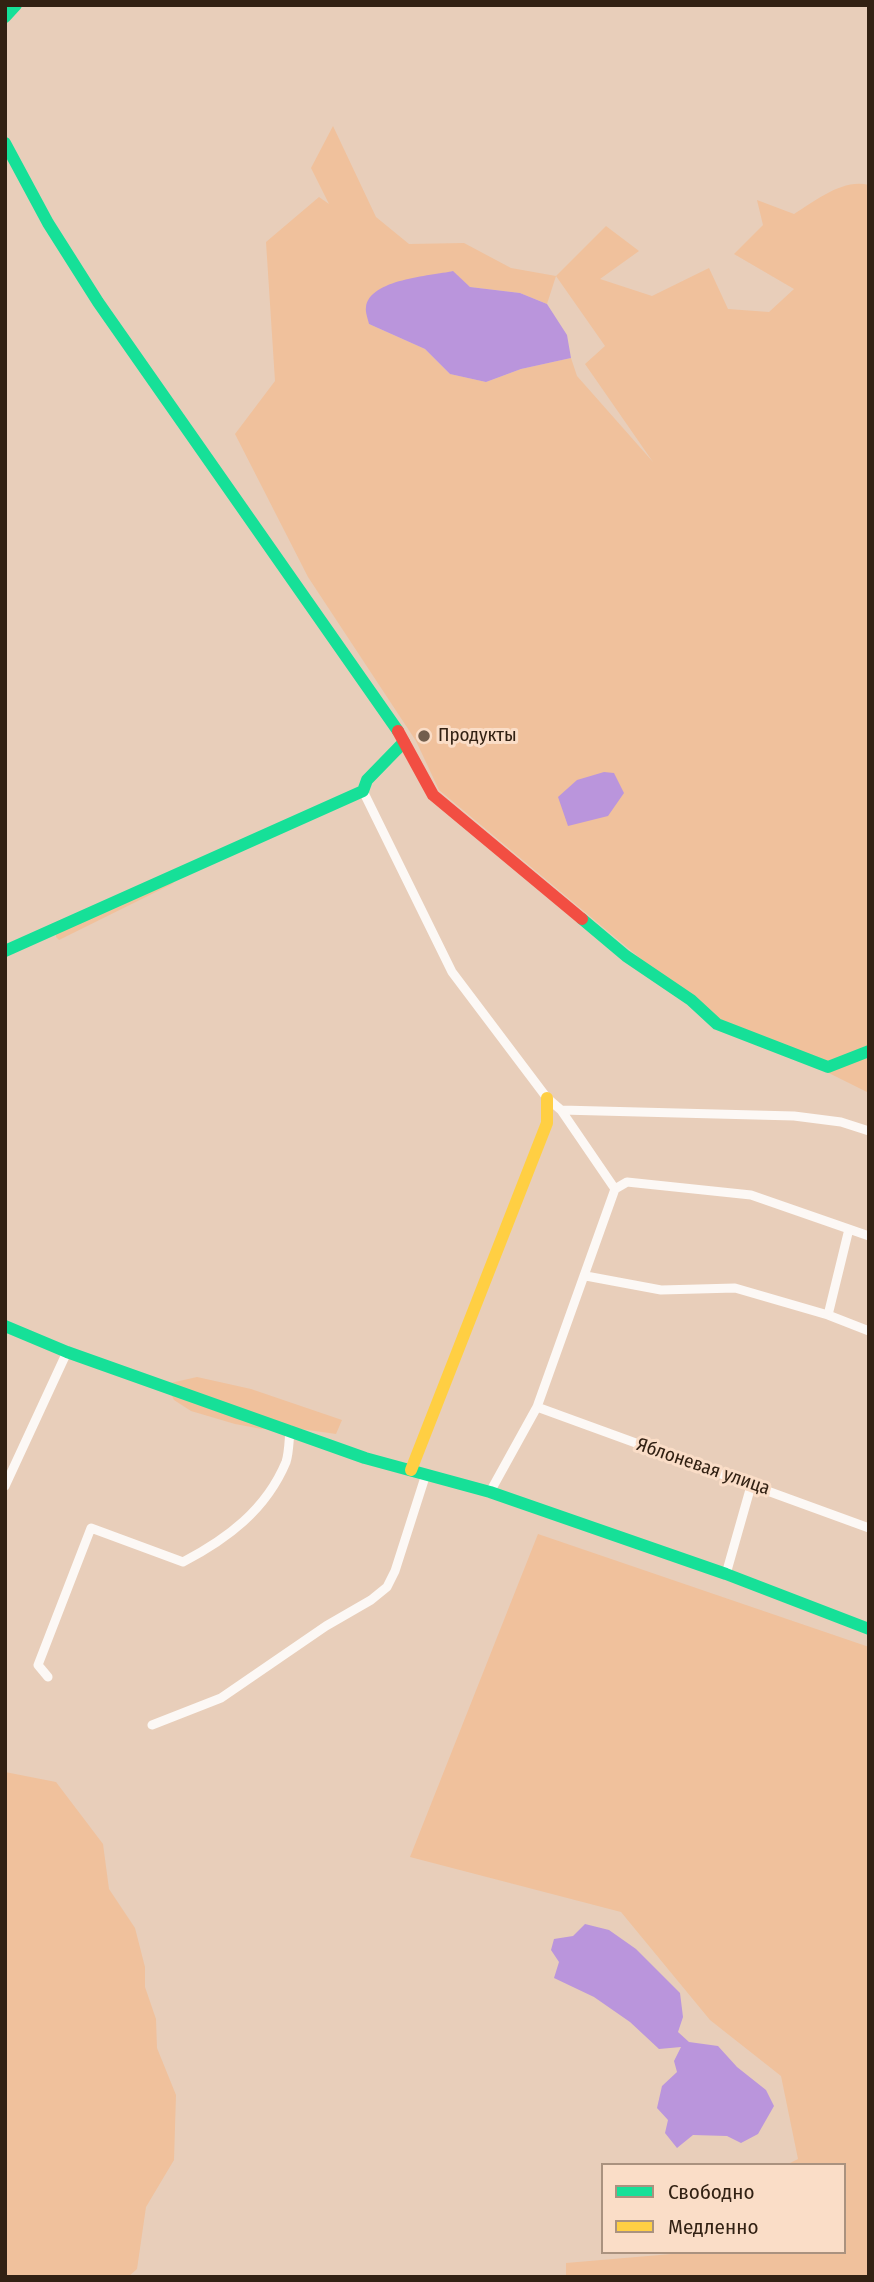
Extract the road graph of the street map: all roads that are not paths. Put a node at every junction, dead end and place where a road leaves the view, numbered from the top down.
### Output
1 (16, 5) edge
2 (5, 17) edge
3 (5, 143) edge
4 (404, 742) junction
5 (363, 791) junction
6 (5, 951) edge
7 (869, 1051) edge
8 (547, 1098) junction
9 (561, 1110) junction
10 (869, 1131) edge
11 (615, 1189) junction
12 (849, 1229) junction
13 (869, 1236) edge
14 (586, 1276) junction
15 (828, 1315) junction
16 (5, 1325) edge
17 (869, 1331) edge
18 (67, 1352) junction
19 (537, 1407) junction
20 (290, 1430) junction
21 (411, 1470) junction
22 (426, 1474) junction
23 (5, 1486) edge
24 (751, 1486) junction
25 (490, 1492) junction
26 (869, 1528) edge
27 (726, 1574) junction
28 (869, 1629) edge
29 (48, 1677) dead end
30 (152, 1725) dead end

1 - 2 street
3 - 4 street
4 - 5 street
4 - 7 street
5 - 6 street
5 - 8 street
8 - 9 street
8 - 21 street
9 - 10 street
9 - 11 street
11 - 12 street
11 - 14 street
12 - 13 street
12 - 15 street
14 - 15 street
14 - 19 street
15 - 17 street
16 - 18 street
18 - 20 street
18 - 23 street
19 - 24 street, Яблоневая улица
19 - 25 street
20 - 21 street
20 - 29 street
21 - 22 street
22 - 25 street
22 - 30 street
24 - 26 street, Яблоневая улица
24 - 27 street
25 - 27 street
27 - 28 street

